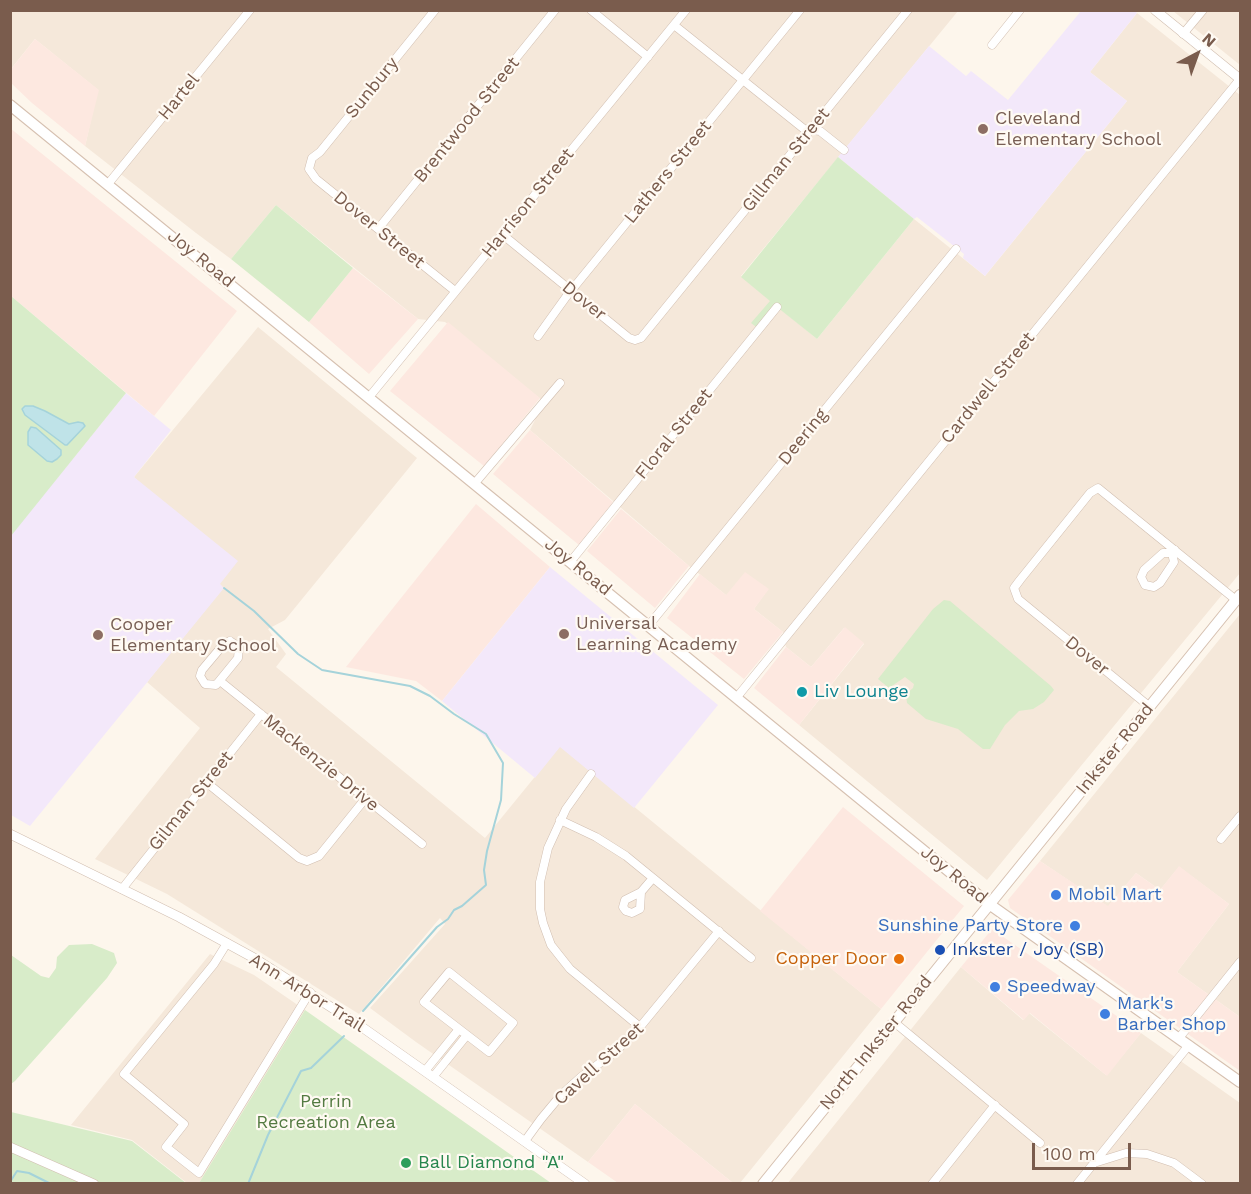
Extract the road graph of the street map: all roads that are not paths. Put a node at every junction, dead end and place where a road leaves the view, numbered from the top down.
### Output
1 (250, 10) edge
2 (435, 10) edge
3 (555, 10) edge
4 (591, 10) edge
5 (686, 10) edge
6 (800, 10) edge
7 (908, 10) edge
8 (1020, 10) edge
9 (1155, 10) edge
10 (1203, 10) edge
11 (675, 25) junction
12 (1183, 34) junction
13 (992, 45) dead end
14 (648, 57) junction
15 (1240, 79) edge
16 (743, 80) junction
17 (10, 105) edge
18 (811, 129) junction
19 (844, 150) dead end
20 (310, 164) joint
21 (108, 184) junction
22 (378, 228) junction
23 (502, 235) junction
24 (956, 249) dead end
25 (456, 291) junction
26 (571, 291) junction
27 (777, 307) dead end
28 (664, 310) joint
29 (538, 336) dead end
30 (561, 382) dead end
31 (370, 396) junction
32 (475, 483) junction
33 (1174, 551) junction
34 (571, 561) junction
35 (1238, 597) edge
36 (649, 625) junction
37 (220, 681) junction
38 (737, 697) junction
39 (1150, 706) junction
40 (261, 714) junction
41 (591, 774) dead end
42 (206, 782) junction
43 (365, 799) junction
44 (1240, 816) edge
45 (560, 820) junction
46 (10, 834) edge
47 (1221, 839) dead end
48 (422, 844) dead end
49 (652, 878) junction
50 (122, 889) junction
51 (642, 892) dead end
52 (989, 904) junction
53 (719, 931) junction
54 (227, 943) junction
55 (751, 958) dead end
56 (1240, 962) edge
57 (310, 992) junction
58 (894, 1022) junction
59 (640, 1027) junction
60 (459, 1029) junction
61 (467, 1035) junction
62 (1179, 1038) junction
63 (1189, 1045) junction
64 (424, 1071) junction
65 (433, 1077) junction
66 (1240, 1082) edge
67 (995, 1106) junction
68 (525, 1141) junction
69 (1040, 1143) dead end
70 (10, 1147) edge
71 (1093, 1164) junction
72 (94, 1184) edge
73 (585, 1184) edge
74 (762, 1184) edge
75 (932, 1184) edge
76 (1077, 1184) edge
77 (1202, 1184) edge

1 - 21 street, Hartel
2 - 20 street, Sunbury
3 - 22 street, Brentwood Street
4 - 14 street
5 - 11 street, Harrison Street
6 - 16 street, Lathers Street
7 - 18 street, Gillman Street
8 - 13 street
9 - 12 street
10 - 12 street
11 - 14 street, Harrison Street
11 - 16 street
12 - 15 street
14 - 23 street, Harrison Street
15 - 38 street, Cardwell Street
16 - 18 street
16 - 26 street, Lathers Street
17 - 21 main road, Joy Road
18 - 19 street
18 - 28 street, Gillman Street
20 - 22 street, Dover Street
21 - 31 main road, Joy Road
22 - 25 street, Dover Street
23 - 25 street, Harrison Street
23 - 26 street, Dover
24 - 36 street, Deering
25 - 31 street, Harrison Street
26 - 28 street, Dover
26 - 29 street, Lathers Street
27 - 34 street, Floral Street
30 - 32 street
31 - 32 main road, Joy Road
32 - 34 main road, Joy Road
33 - 33 street
33 - 35 street
33 - 39 street, Dover
34 - 36 main road, Joy Road
35 - 39 main road, Inkster Road
36 - 38 main road, Joy Road
37 - 37 street, Mackenzie Drive
37 - 40 street, Mackenzie Drive
38 - 52 main road, Joy Road
39 - 52 main road, Inkster Road
40 - 42 street, Gilman Street
40 - 43 street, Mackenzie Drive
41 - 45 street
42 - 43 street
42 - 50 street, Gilman Street
43 - 48 street, Mackenzie Drive
44 - 47 street
45 - 49 street
45 - 59 street
46 - 50 street, Ann Arbor Trail
49 - 51 street
49 - 53 street
50 - 54 street, Ann Arbor Trail
52 - 58 main road, North Inkster Road
52 - 62 main road, Joy Road
53 - 55 street
53 - 59 street, Cavell Street
54 - 57 street, Ann Arbor Trail
54 - 57 street
56 - 62 street
57 - 64 street, Ann Arbor Trail
58 - 67 street
58 - 74 main road, North Inkster Road
59 - 68 street, Cavell Street
60 - 61 street
60 - 61 street
60 - 64 street
61 - 65 street
62 - 63 main road, Joy Road
63 - 66 main road, Joy Road
63 - 71 street
64 - 65 street, Ann Arbor Trail
65 - 68 street, Ann Arbor Trail
67 - 69 street
67 - 75 street
68 - 73 street, Ann Arbor Trail
70 - 72 street
71 - 76 street
71 - 77 street

